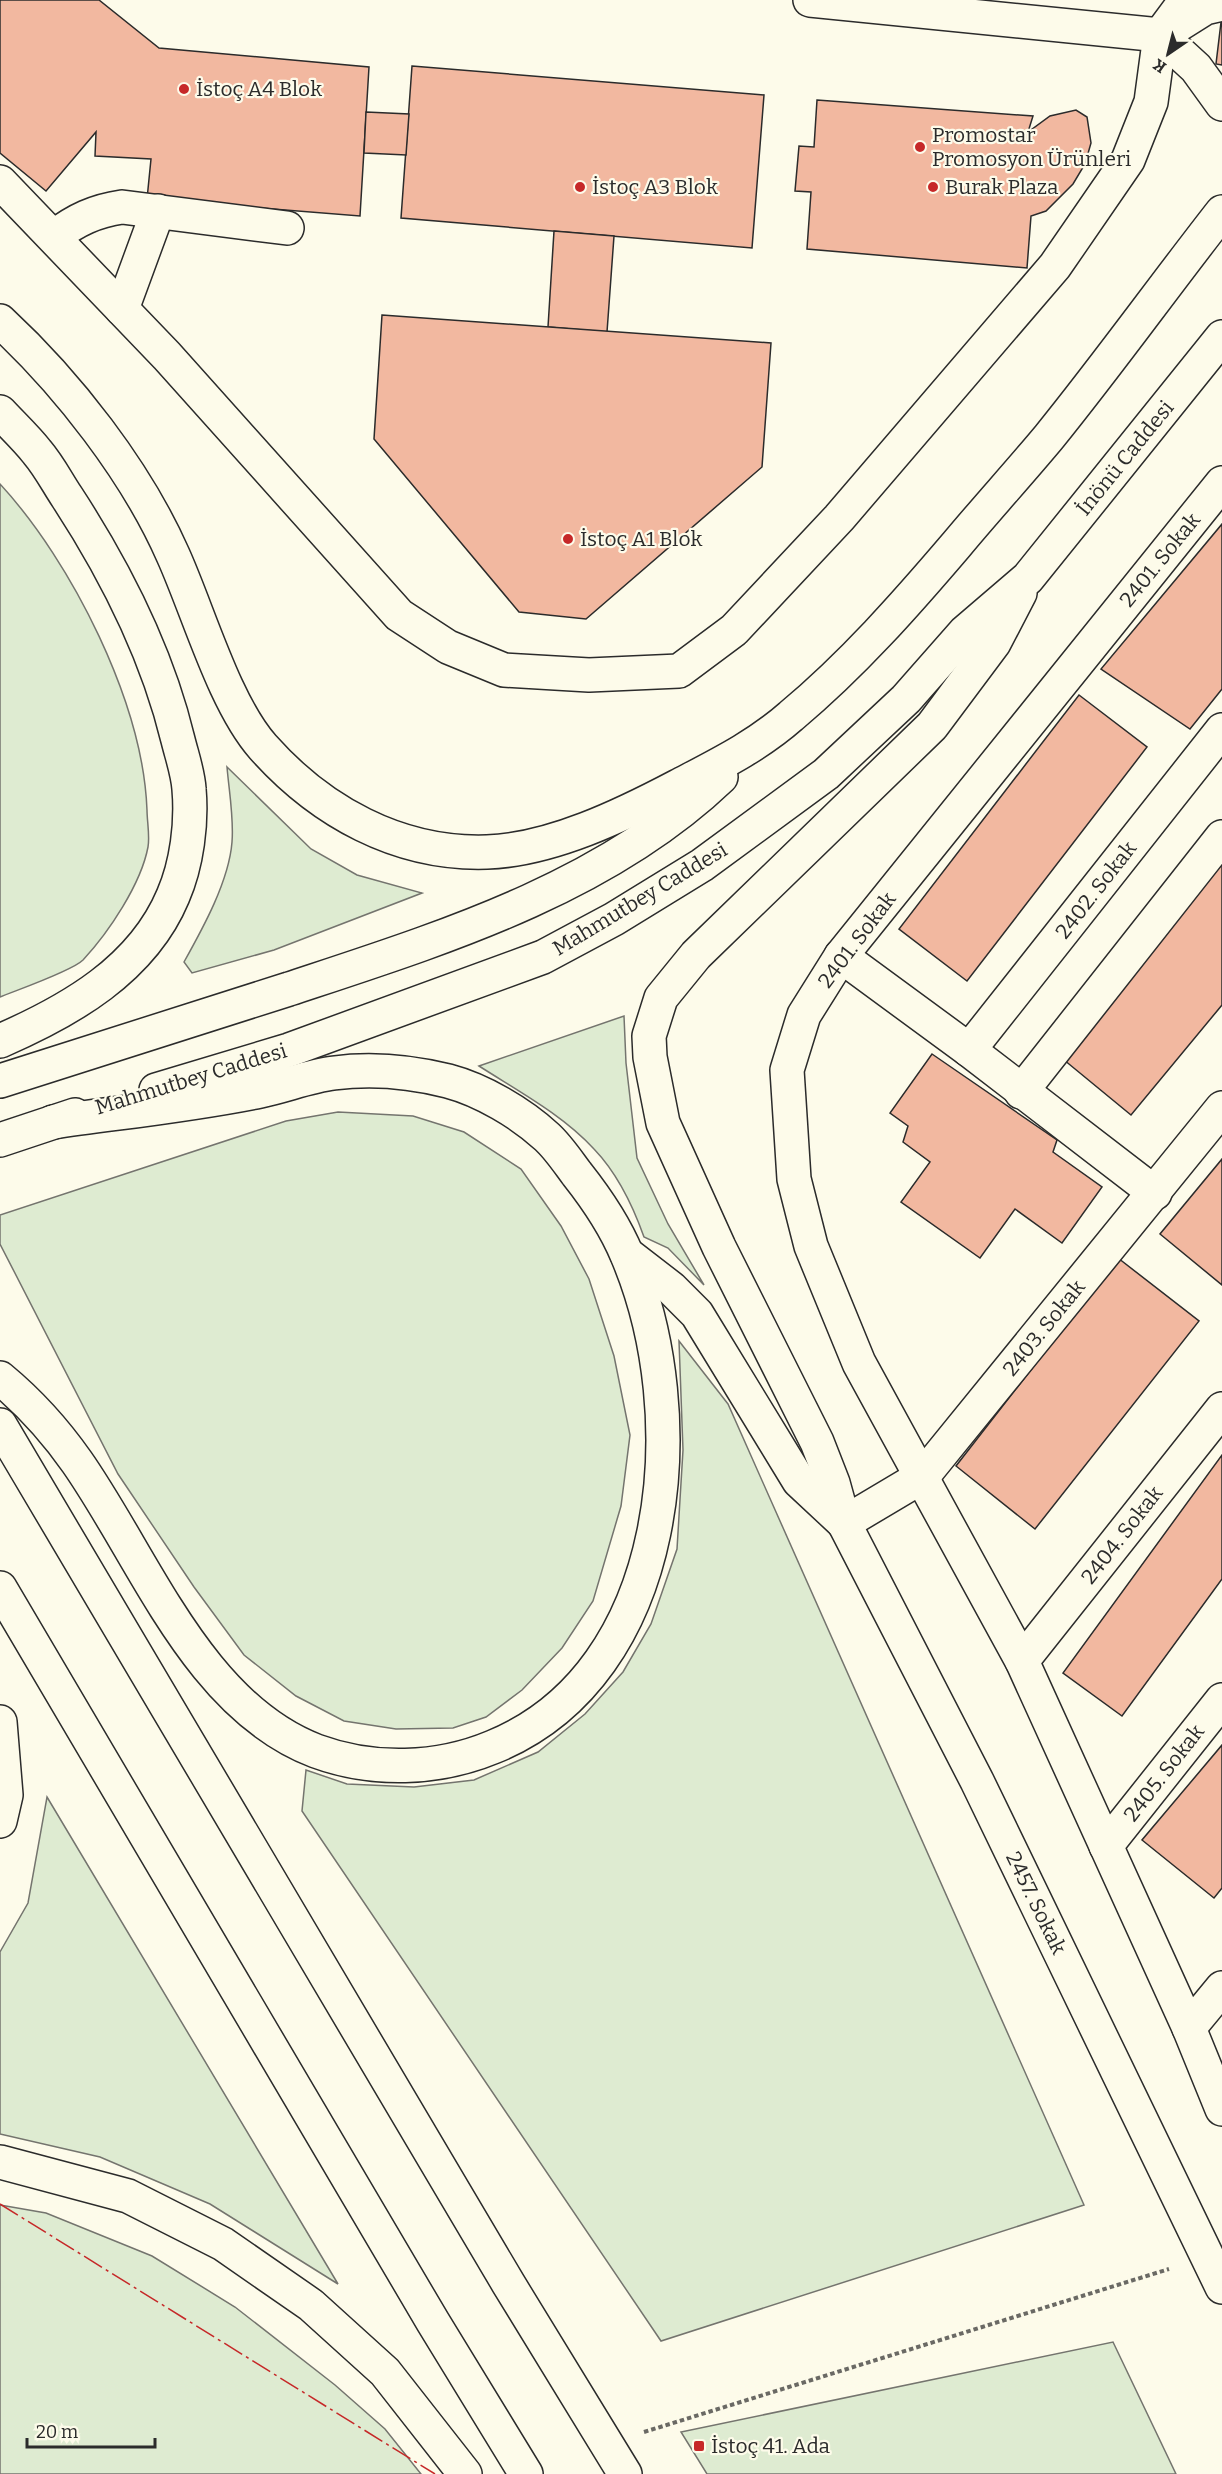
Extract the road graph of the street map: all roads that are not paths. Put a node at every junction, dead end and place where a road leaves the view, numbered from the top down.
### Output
1 (810, 0) edge
2 (1186, 0) edge
3 (1222, 4) edge
4 (1160, 36) junction
5 (1222, 104) edge
6 (0, 182) edge
7 (159, 211) junction
8 (1222, 212) edge
9 (287, 228) dead end
10 (55, 236) junction
11 (122, 309) junction
12 (0, 321) edge
13 (1222, 336) edge
14 (0, 412) edge
15 (1222, 483) edge
16 (1028, 578) junction
17 (1222, 730) edge
18 (752, 747) junction
19 (1222, 837) edge
20 (840, 956) junction
21 (0, 1041) edge
22 (969, 1050) junction
23 (0, 1081) edge
24 (1022, 1092) junction
25 (1222, 1108) edge
26 (53, 1122) junction
27 (0, 1140) edge
28 (1155, 1193) junction
29 (627, 1254) junction
30 (0, 1378) edge
31 (1222, 1409) edge
32 (0, 1425) edge
33 (923, 1476) junction
34 (844, 1523) junction
35 (0, 1588) edge
36 (1022, 1661) junction
37 (1222, 1700) edge
38 (0, 1722) edge
39 (0, 1821) edge
40 (1106, 1846) junction
41 (1222, 1988) edge
42 (1189, 2028) junction
43 (1222, 2109) edge
44 (0, 2162) edge
45 (1215, 2253) edge
46 (1222, 2287) edge
47 (465, 2474) edge
48 (526, 2474) edge
49 (625, 2474) edge

1 - 4 main road
2 - 4 main road
3 - 4 main road
4 - 5 main road
4 - 11 main road
6 - 10 main road
7 - 9 main road
7 - 10 main road
7 - 11 main road
8 - 18 main road
10 - 11 main road
12 - 18 main road
13 - 16 main road, İnönü Caddesi
14 - 21 main road
15 - 20 main road, 2401. Sokak
16 - 26 main road, Mahmutbey Caddesi
16 - 34 main road
17 - 22 main road, 2402. Sokak
18 - 23 main road
19 - 24 main road
20 - 22 main road
20 - 33 main road, 2401. Sokak
22 - 24 main road
24 - 28 main road
25 - 28 main road, 2403. Sokak
26 - 27 main road, Mahmutbey Caddesi
26 - 29 main road
28 - 33 main road, 2403. Sokak
29 - 30 main road
29 - 34 main road
31 - 36 main road, 2404. Sokak
32 - 49 main road
33 - 34 main road, 2403. Sokak
33 - 36 main road, 2401. Sokak
34 - 45 main road, 2457. Sokak
35 - 48 main road
36 - 40 main road, 2401. Sokak
37 - 40 main road, 2405. Sokak
38 - 39 main road
40 - 42 main road, 2401. Sokak
41 - 42 main road
42 - 43 main road, 2401. Sokak
44 - 47 main road
45 - 46 main road, 2457. Sokak

